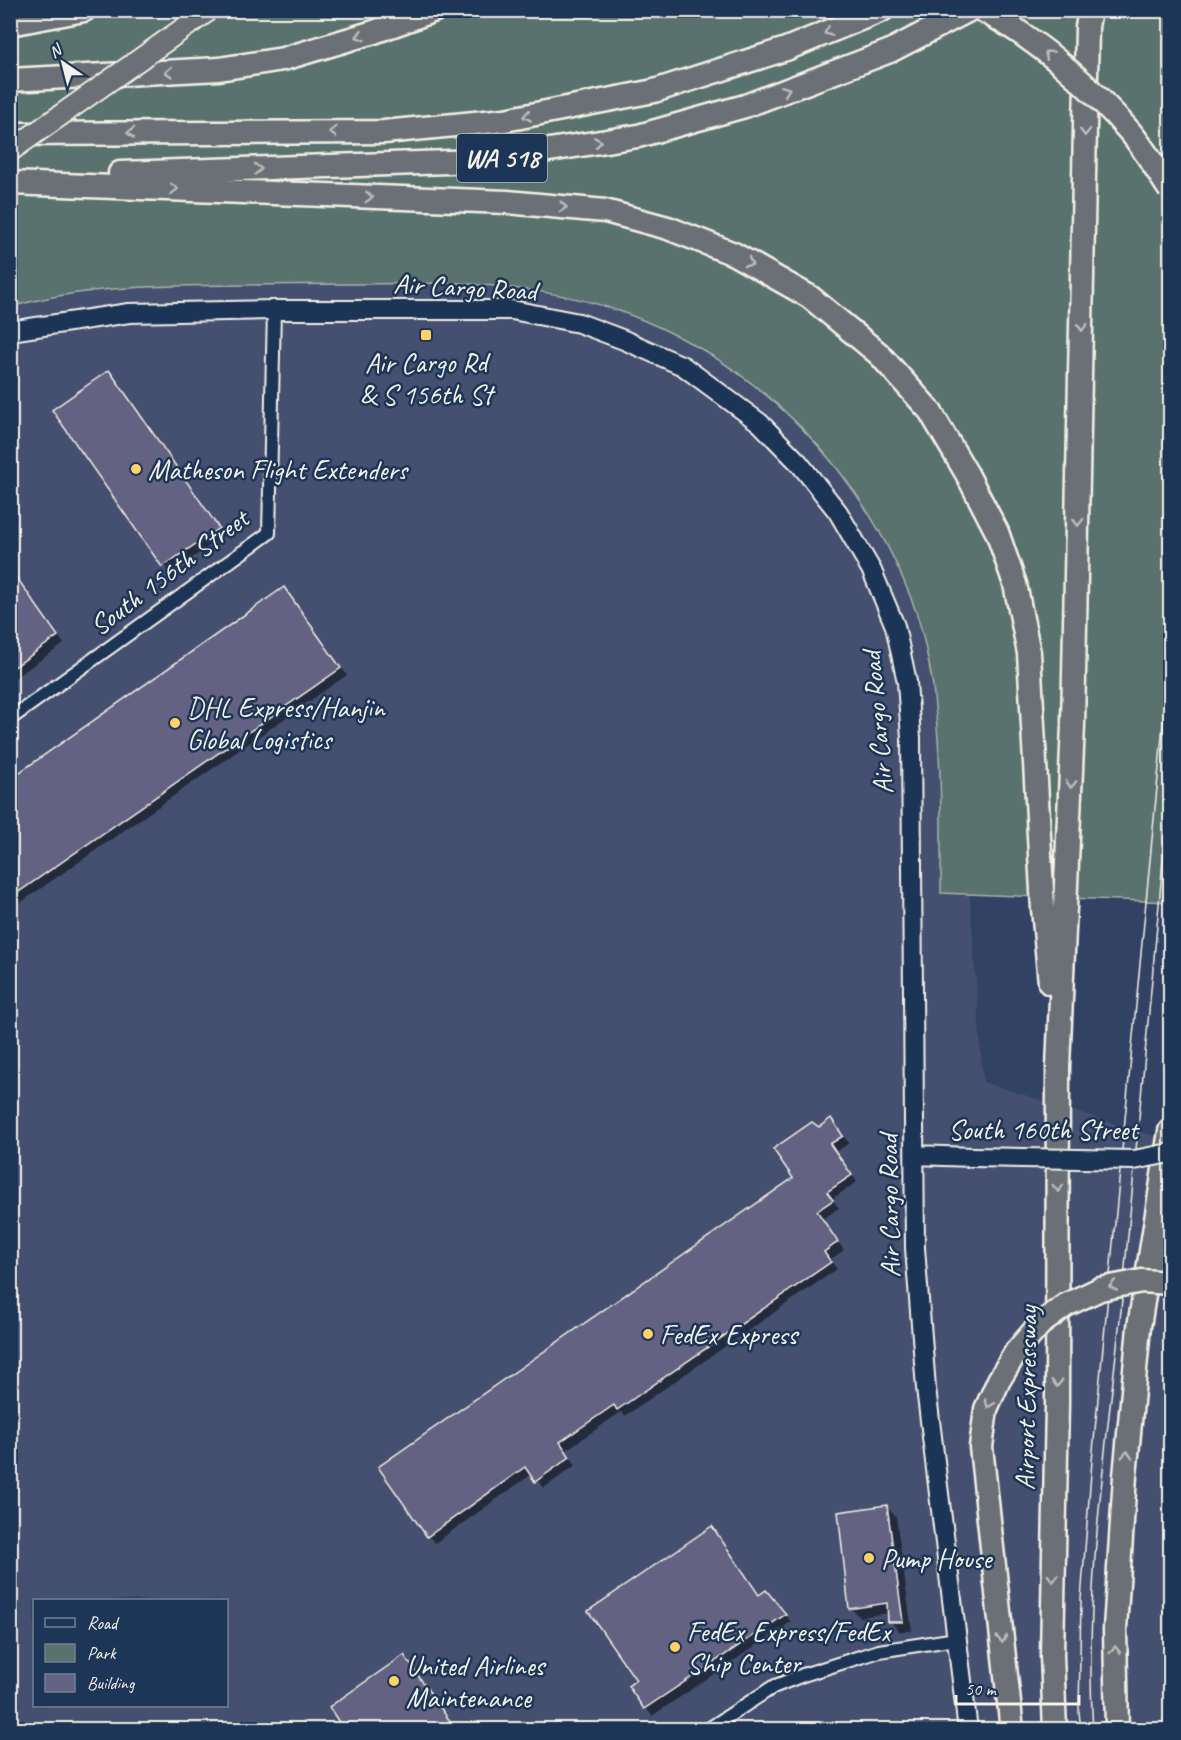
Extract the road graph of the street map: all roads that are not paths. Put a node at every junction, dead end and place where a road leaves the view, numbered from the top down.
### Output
1 (84, 10) edge
2 (435, 10) edge
3 (882, 10) edge
4 (969, 10) edge
5 (982, 10) edge
6 (1090, 10) edge
7 (208, 12) edge
8 (10, 24) edge
9 (10, 80) edge
10 (10, 134) edge
11 (10, 151) edge
12 (10, 177) edge
13 (10, 183) edge
14 (1170, 190) edge
15 (274, 310) junction
16 (10, 331) edge
17 (10, 719) edge
18 (1058, 1067) junction
19 (1170, 1131) edge
20 (1170, 1154) edge
21 (915, 1155) junction
22 (1170, 1283) edge
23 (956, 1639) junction
24 (707, 1730) edge
25 (968, 1730) edge
26 (1012, 1730) edge
27 (1055, 1730) edge
28 (1117, 1730) edge

1 - 8 highway
2 -> 9 highway
3 -> 10 highway, WA 518
12 -> 4 highway, WA 518
14 -> 5 highway, bridge
6 -> 18 highway
7 - 11 main road, bridge
13 -> 18 highway
15 - 16 street, Air Cargo Road
15 - 17 street, South 156th Street
15 - 21 street, Air Cargo Road
18 -> 27 highway, Airport Expressway
28 -> 19 highway
20 - 21 street, South 160th Street, bridge
21 - 23 street, Air Cargo Road
22 -> 26 highway, bridge
23 - 24 street
23 - 25 street, Air Cargo Road

